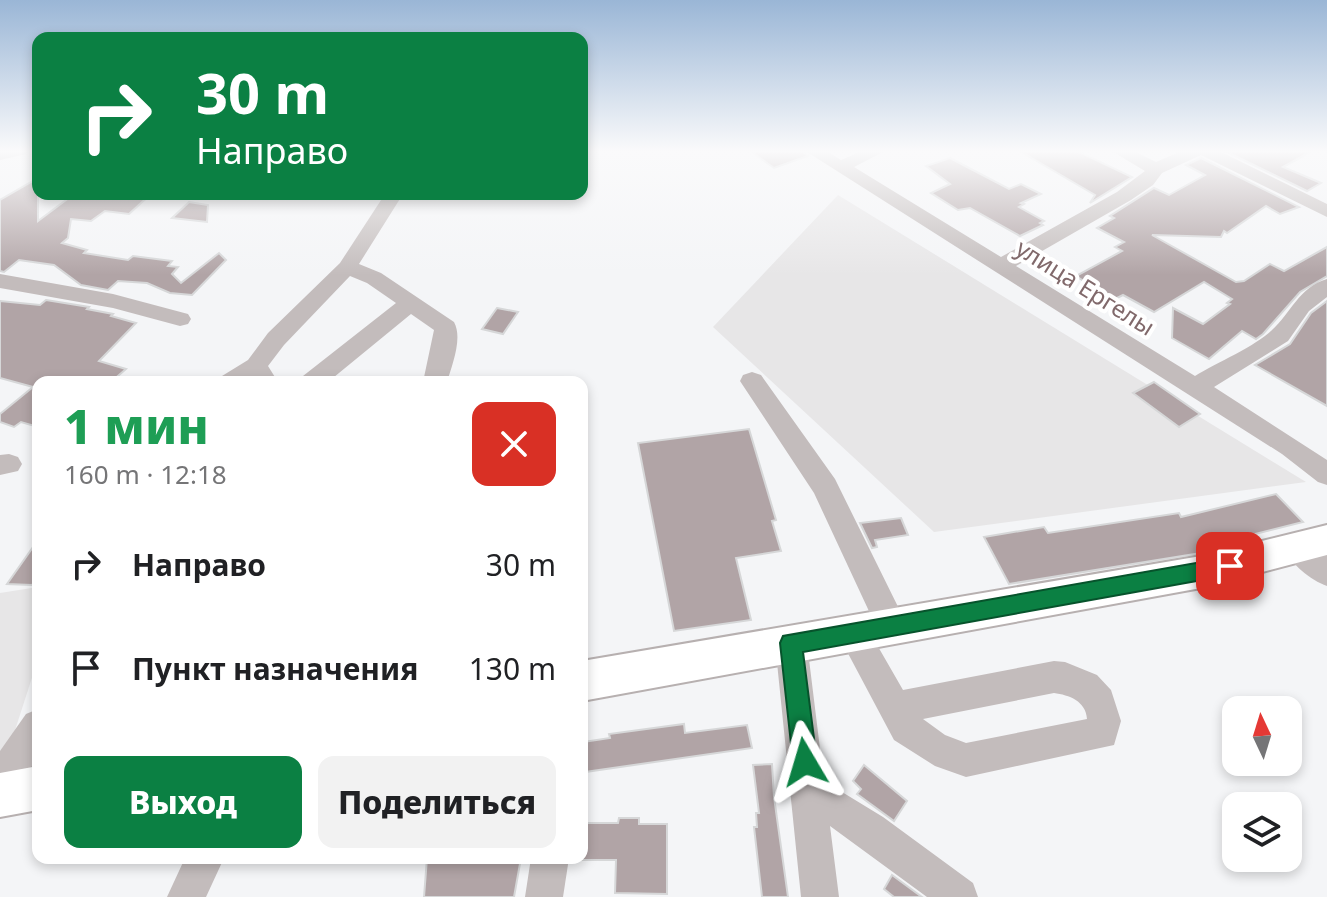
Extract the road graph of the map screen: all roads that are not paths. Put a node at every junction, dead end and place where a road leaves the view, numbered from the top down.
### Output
1 (880, 192) edge
2 (1130, 192) edge
3 (1287, 192) edge
4 (390, 200) edge
5 (1327, 211) edge
6 (347, 267) junction
7 (1002, 267) junction
8 (0, 281) edge
9 (1327, 286) edge
10 (411, 303) junction
11 (180, 319) dead end
12 (261, 374) edge
13 (320, 376) edge
14 (437, 376) edge
15 (752, 381) dead end
16 (1194, 388) junction
17 (1327, 474) edge
18 (1312, 544) edge
19 (1327, 573) edge
20 (892, 627) junction
21 (854, 634) junction
22 (791, 643) junction
23 (588, 680) edge
24 (895, 708) junction
25 (32, 735) edge
26 (0, 781) edge
27 (32, 789) edge
28 (808, 791) junction
29 (0, 795) edge
30 (202, 864) edge
31 (549, 864) edge
32 (186, 897) edge
33 (544, 897) edge
34 (820, 897) edge
35 (959, 897) edge

1 - 7 street, улица Ергелы
2 - 7 street
3 - 5 street
4 - 6 street
6 - 10 street
6 - 12 street
7 - 16 street, улица Ергелы
8 - 11 street
9 - 16 street
10 - 13 street
10 - 14 street
15 - 20 street
16 - 17 street, улица Ергелы
18 - 19 street
18 - 20 main road
20 - 21 main road
21 - 22 main road
21 - 24 street
22 - 23 main road
22 - 28 street
24 - 24 street
25 - 26 street
27 - 29 main road
28 - 34 street
28 - 35 street
30 - 32 street
31 - 33 street

